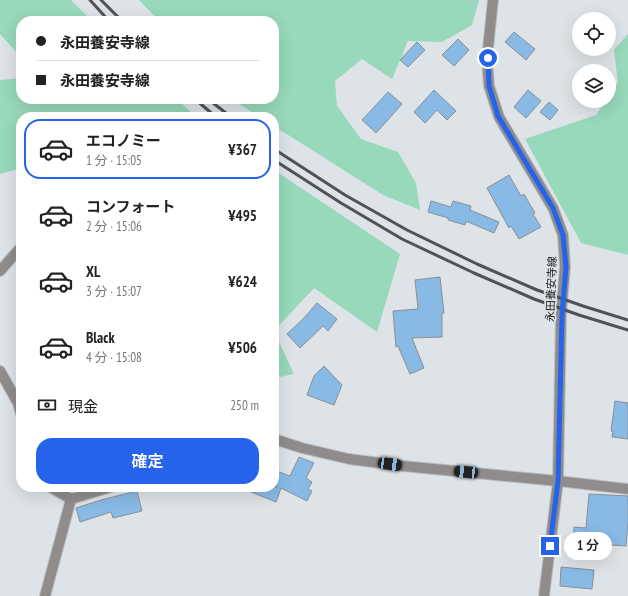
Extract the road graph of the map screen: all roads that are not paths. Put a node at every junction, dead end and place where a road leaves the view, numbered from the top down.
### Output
1 (493, 0) edge
2 (16, 253) edge
3 (0, 271) edge
4 (0, 371) edge
5 (16, 399) edge
6 (279, 441) edge
7 (558, 481) junction
8 (628, 489) edge
9 (59, 492) edge
10 (94, 492) edge
11 (71, 499) junction
12 (45, 596) edge
13 (544, 596) edge

1 - 7 street, 永田養安寺線
2 - 3 street
4 - 5 street
6 - 7 street
7 - 8 street
7 - 13 street, 永田養安寺線
9 - 11 street
10 - 11 street
11 - 12 street

